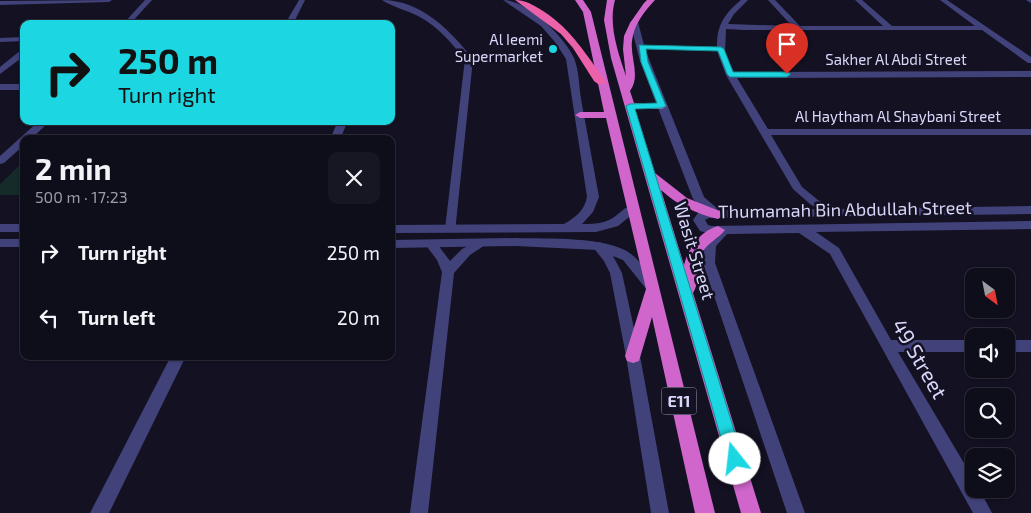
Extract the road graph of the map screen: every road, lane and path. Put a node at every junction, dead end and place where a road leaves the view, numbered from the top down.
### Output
1 (109, 0) edge
2 (149, 0) edge
3 (302, 0) edge
4 (385, 0) edge
5 (506, 0) edge
6 (518, 0) edge
7 (580, 0) edge
8 (611, 0) edge
9 (651, 0) edge
10 (745, 0) edge
11 (765, 0) edge
12 (858, 0) edge
13 (943, 0) edge
14 (773, 2) edge
15 (0, 4) edge
16 (130, 20) edge
17 (291, 20) edge
18 (634, 22) junction
19 (722, 26) junction
20 (798, 28) junction
21 (890, 28) junction
22 (984, 28) junction
23 (20, 39) edge
24 (0, 40) edge
25 (642, 47) junction
26 (721, 49) junction
27 (1017, 51) junction
28 (1031, 51) edge
29 (20, 55) edge
30 (1031, 61) edge
31 (0, 71) edge
32 (730, 74) junction
33 (1031, 74) edge
34 (602, 82) junction
35 (0, 87) edge
36 (20, 87) edge
37 (625, 91) junction
38 (630, 106) junction
39 (662, 106) junction
40 (580, 115) junction
41 (610, 115) junction
42 (41, 125) edge
43 (764, 132) junction
44 (1031, 132) edge
45 (30, 135) edge
46 (20, 142) edge
47 (20, 144) edge
48 (0, 146) edge
49 (0, 161) edge
50 (650, 172) junction
51 (798, 189) junction
52 (633, 209) junction
53 (1031, 210) edge
54 (784, 214) junction
55 (838, 214) junction
56 (718, 215) junction
57 (1031, 225) edge
58 (0, 228) edge
59 (20, 228) edge
60 (801, 228) junction
61 (843, 228) junction
62 (395, 229) edge
63 (451, 229) junction
64 (562, 229) junction
65 (722, 230) junction
66 (0, 243) edge
67 (20, 243) edge
68 (482, 243) junction
69 (534, 243) junction
70 (395, 244) edge
71 (430, 244) junction
72 (598, 246) junction
73 (836, 251) junction
74 (448, 272) junction
75 (653, 288) junction
76 (687, 297) junction
77 (887, 346) junction
78 (965, 346) edge
79 (1015, 346) edge
80 (1031, 346) edge
81 (633, 356) junction
82 (178, 360) edge
83 (99, 513) edge
84 (419, 513) edge
85 (660, 513) edge
86 (705, 513) edge
87 (751, 513) edge
88 (796, 513) edge
89 (983, 513) edge

1 - 15 street
2 - 16 street
3 - 17 street
4 - 63 street
5 - 40 street
6 - 34 highway
7 - 34 highway, E11
8 - 37 highway, Wasit Street / E11
9 - 18 highway
10 - 19 street
11 - 14 street
12 - 21 street
13 - 22 street
14 - 20 street
18 - 25 street
18 - 37 highway
19 - 20 street
19 - 26 street
20 - 21 street
21 - 22 street
22 - 27 street
23 - 24 street
25 - 26 street
25 - 39 street
26 - 32 street
27 - 28 street
27 - 30 street
29 - 31 street
32 - 33 street, Sakher Al Abdi Street
32 - 43 street
34 - 41 highway, E11
35 - 36 street
37 - 38 highway, Wasit Street / E11
38 - 39 highway
38 - 50 highway, Wasit Street / E11
39 - 56 street
40 - 41 highway
40 - 64 street
41 - 52 highway, E11
42 - 45 street
43 - 44 street, Al Haytham Al Shaybani Street
43 - 51 street
46 - 48 street
47 - 49 street
50 - 56 highway
50 - 76 highway, Wasit Street / E11
51 - 54 street
51 - 55 street
52 - 64 street
52 - 75 highway, E11
53 - 55 street, Thumamah Bin Abdullah Street
54 - 55 street, Thumamah Bin Abdullah Street
54 - 56 street, Thumamah Bin Abdullah Street
56 - 65 street, Thumamah Bin Abdullah Street
57 - 61 street, Thumamah Bin Abdullah Street
58 - 59 street
60 - 61 street, Thumamah Bin Abdullah Street
60 - 65 street, Thumamah Bin Abdullah Street
60 - 73 street, 49 Street
61 - 73 street
62 - 63 street
63 - 64 street
64 - 69 street
65 - 76 highway
65 - 88 street
66 - 67 street
68 - 69 street
68 - 71 street
68 - 74 street
69 - 72 street
70 - 71 street
71 - 74 street
72 - 75 street
72 - 81 street
73 - 77 street, 49 Street
74 - 84 street
75 - 81 highway
75 - 86 highway, E11
76 - 87 highway, Wasit Street / E11
77 - 78 street
77 - 89 street, 49 Street
79 - 80 street
81 - 85 street
82 - 83 street

